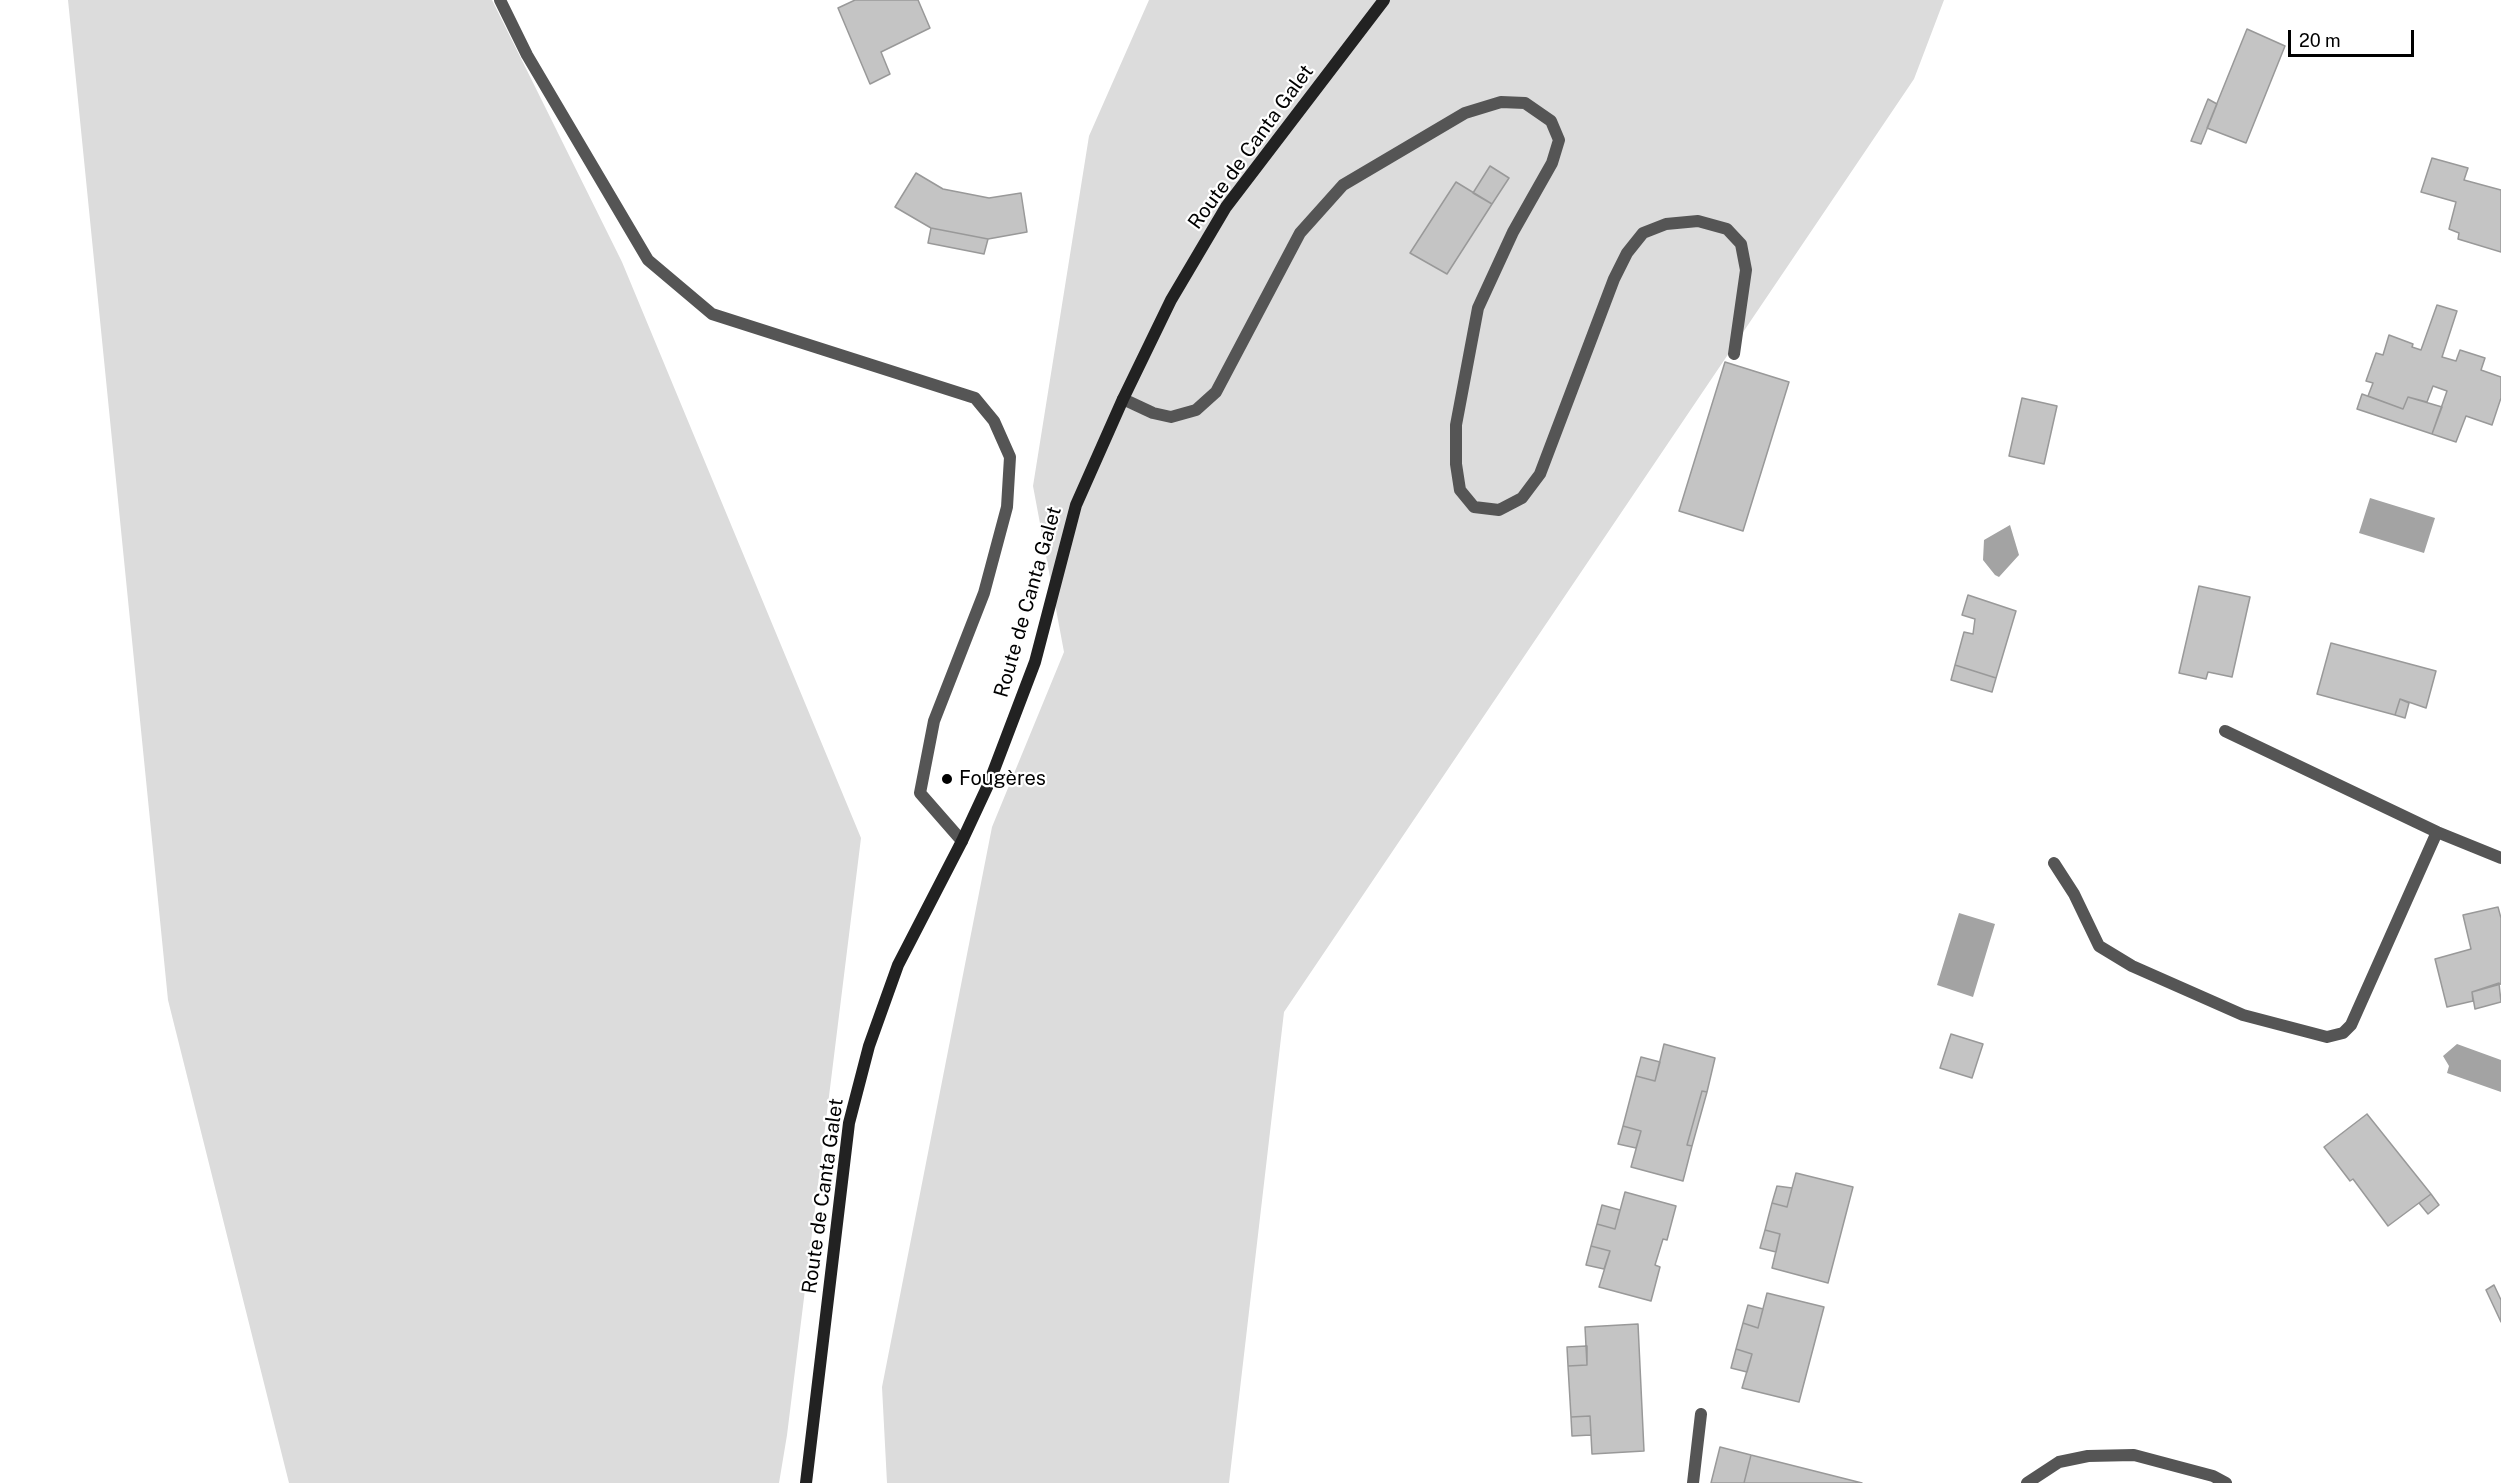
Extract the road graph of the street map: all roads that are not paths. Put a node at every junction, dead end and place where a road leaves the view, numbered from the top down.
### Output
1 (500, 0) edge
2 (1384, 0) edge
3 (1734, 354) dead end
4 (1123, 399) junction
5 (2225, 731) dead end
6 (2437, 832) junction
7 (962, 841) junction
8 (2501, 858) edge
9 (2054, 863) dead end
10 (1701, 1414) dead end
11 (806, 1483) edge
12 (1693, 1483) edge
13 (2028, 1483) edge
14 (2226, 1483) edge

1 - 7 street
2 - 4 main road, Route de Canta Galet
3 - 4 street
4 - 7 main road, Route de Canta Galet
5 - 6 street
6 - 8 street
6 - 9 street
7 - 11 main road, Route de Canta Galet
10 - 12 street
13 - 14 street

